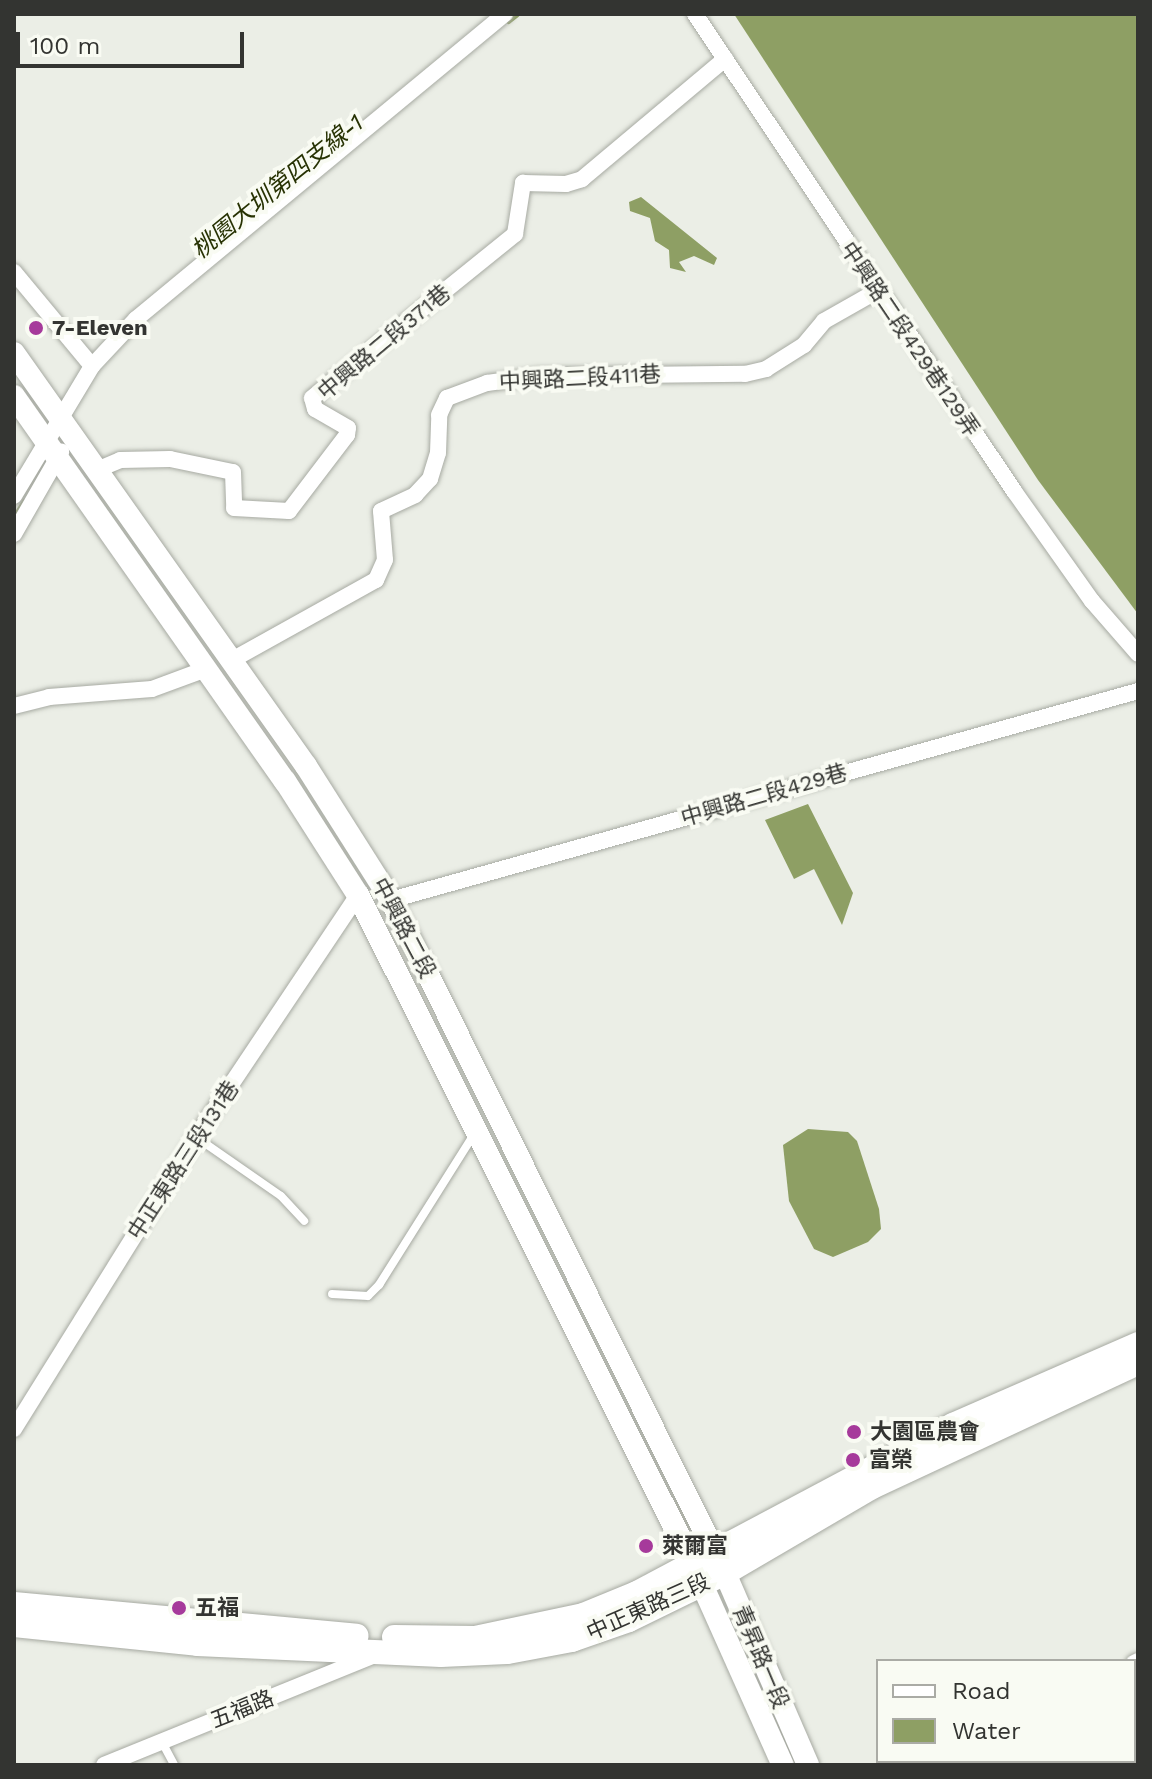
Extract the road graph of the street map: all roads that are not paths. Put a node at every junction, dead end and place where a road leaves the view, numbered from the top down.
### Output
1 (505, 14) edge
2 (695, 14) edge
3 (725, 59) junction
4 (14, 272) edge
5 (877, 291) junction
6 (14, 353) edge
7 (92, 366) junction
8 (14, 396) edge
9 (64, 417) junction
10 (52, 450) junction
11 (99, 469) junction
12 (14, 496) edge
13 (14, 534) edge
14 (1138, 654) edge
15 (232, 660) junction
16 (206, 669) junction
17 (1138, 691) edge
18 (14, 706) edge
19 (358, 895) junction
20 (391, 900) junction
21 (476, 1132) junction
22 (196, 1137) junction
23 (304, 1221) dead end
24 (332, 1294) dead end
25 (1138, 1344) edge
26 (1138, 1363) edge
27 (631, 1383) junction
28 (609, 1394) junction
29 (14, 1429) edge
30 (713, 1550) junction
31 (697, 1573) junction
32 (725, 1573) junction
33 (14, 1604) edge
34 (14, 1625) edge
35 (381, 1652) junction
36 (162, 1741) junction
37 (104, 1765) edge
38 (174, 1765) edge
39 (783, 1765) edge
40 (808, 1765) edge

1 - 7 street
2 - 3 street, 中興路二段429巷129弄
3 - 5 street, 中興路二段429巷129弄
3 - 11 street, 中興路二段371巷
4 - 7 street
5 - 14 street, 中興路二段429巷129弄
5 - 15 street, 中興路二段411巷
6 - 9 street, 中興路二段
7 - 9 street
8 - 10 street, 中興路二段
9 - 10 street
9 - 11 street, 中興路二段
10 - 12 street
10 - 13 street
10 - 16 street, 中興路二段
11 - 15 street, 中興路二段
15 - 16 street
15 - 20 street, 中興路二段
16 - 18 street
16 - 19 street, 中興路二段
17 - 20 street, 中興路二段429巷
19 - 20 street
19 - 21 street, 中興路二段
19 - 22 street, 中正東路三段131巷
20 - 27 street, 中興路二段
21 - 24 lane
21 - 28 street, 中興路二段
22 - 23 lane
22 - 29 street, 中正東路三段131巷
25 - 30 main road, 中正東路三段
26 - 32 main road, 中正東路三段
27 - 28 street
27 - 30 street, 中興路二段
28 - 31 street, 中興路二段
30 - 31 main road, 中正東路三段
30 - 32 street, 青昇路一段
31 - 32 main road, 中正東路三段
31 - 33 main road, 中正東路三段
31 - 35 main road, 中正東路三段
31 - 39 street, 青昇路一段
32 - 40 street, 青昇路一段
34 - 35 main road, 中正東路三段
35 - 36 street, 五福路
36 - 37 street, 五福路
36 - 38 lane

